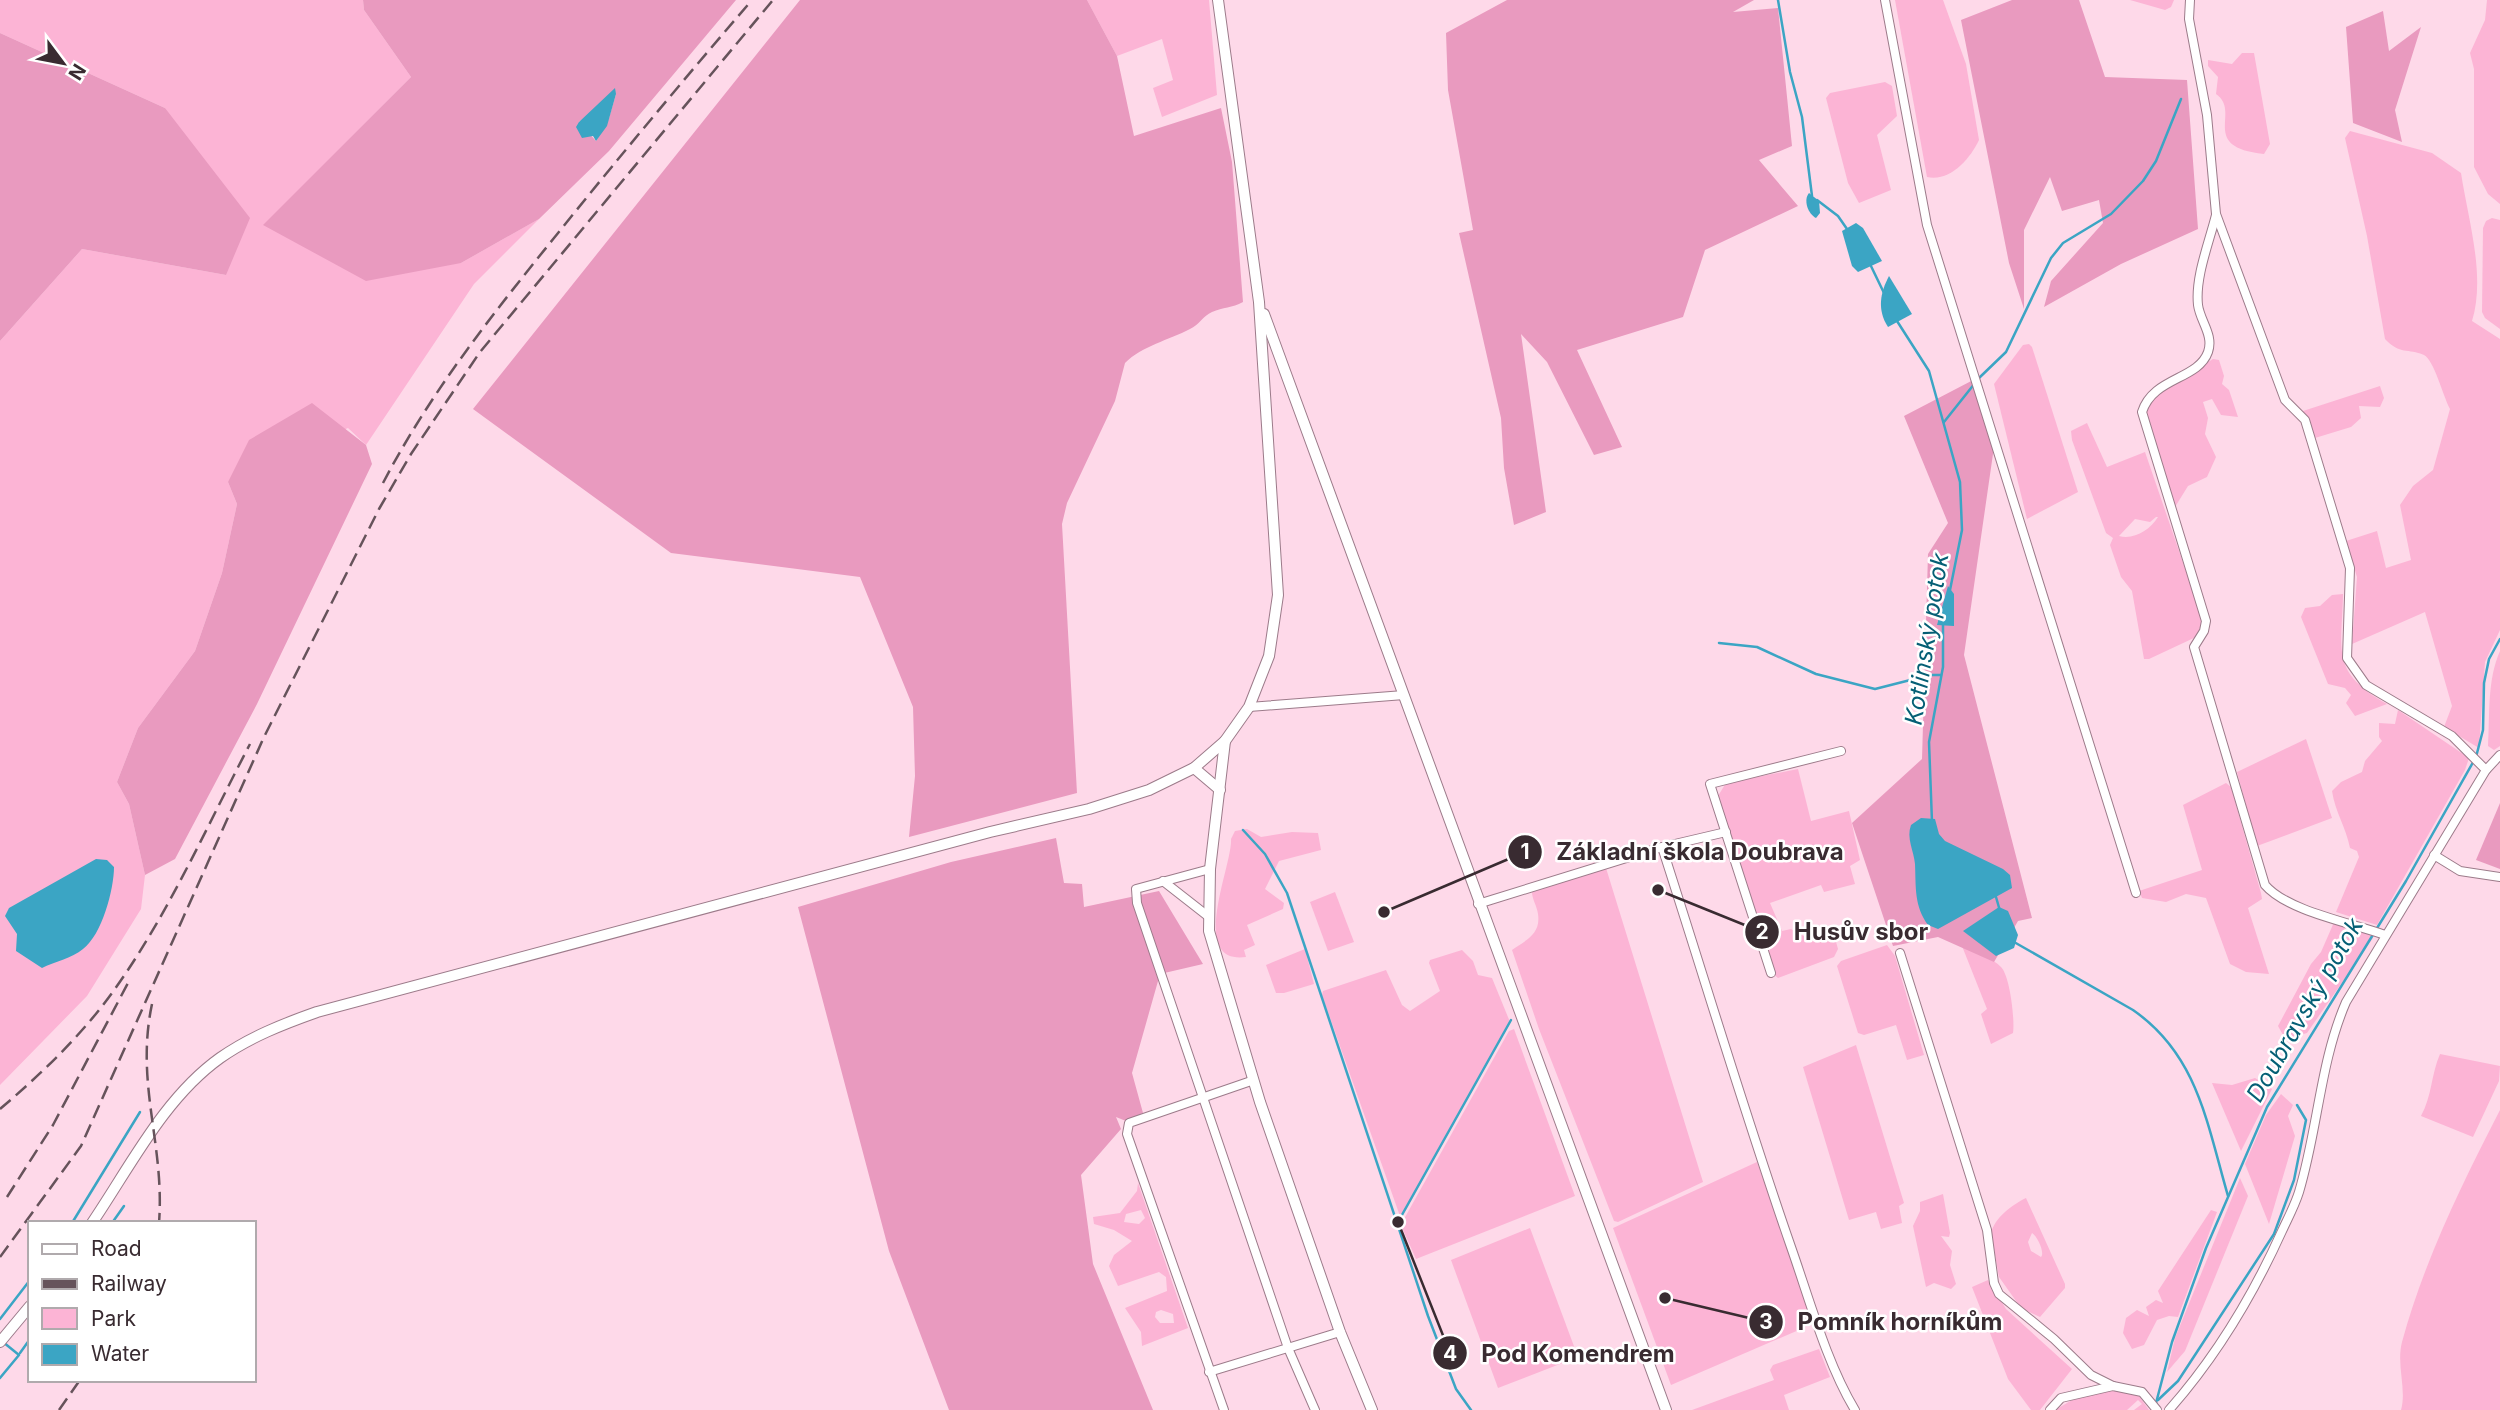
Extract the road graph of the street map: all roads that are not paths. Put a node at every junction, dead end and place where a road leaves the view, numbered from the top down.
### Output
1 (1218, 0) edge
2 (1885, 0) edge
3 (2190, 0) edge
4 (2216, 214) junction
5 (1259, 302) junction
6 (1404, 695) junction
7 (1250, 707) junction
8 (1226, 741) junction
9 (1841, 751) dead end
10 (2500, 755) edge
11 (1194, 768) junction
12 (2486, 770) junction
13 (1220, 790) junction
14 (1726, 832) junction
15 (1662, 847) junction
16 (2434, 855) junction
17 (1210, 869) junction
18 (2500, 877) edge
19 (1163, 881) junction
20 (2136, 893) dead end
21 (1478, 904) junction
22 (1209, 917) junction
23 (2385, 935) junction
24 (1900, 953) dead end
25 (1771, 973) dead end
26 (1254, 1080) junction
27 (1203, 1097) junction
28 (93, 1221) edge
29 (28, 1308) edge
30 (1340, 1332) junction
31 (0, 1342) edge
32 (1288, 1348) junction
33 (1209, 1372) junction
34 (2113, 1386) junction
35 (1224, 1410) edge
36 (1315, 1410) edge
37 (1372, 1410) edge
38 (1666, 1410) edge
39 (1855, 1410) edge
40 (2050, 1410) edge
41 (2157, 1410) edge
42 (2169, 1410) edge

1 - 5 street
2 - 20 street
3 - 4 street
4 - 12 street
4 - 23 street
5 - 6 street
5 - 7 street
6 - 7 street
6 - 21 street
7 - 8 street
8 - 11 street
8 - 13 street
9 - 14 street
10 - 12 street
11 - 13 street
11 - 28 street
12 - 16 street
13 - 17 street
14 - 15 street
14 - 25 street
15 - 21 street
15 - 39 street
16 - 18 street
16 - 23 street
17 - 19 street
17 - 22 street
19 - 22 street
19 - 27 street
21 - 38 street
22 - 26 street
23 - 42 street
24 - 34 street
26 - 27 street
26 - 30 street
27 - 32 street
27 - 33 street
29 - 31 street
30 - 32 street
30 - 37 street
32 - 33 street
32 - 36 street
33 - 35 street
34 - 40 street
34 - 41 street

